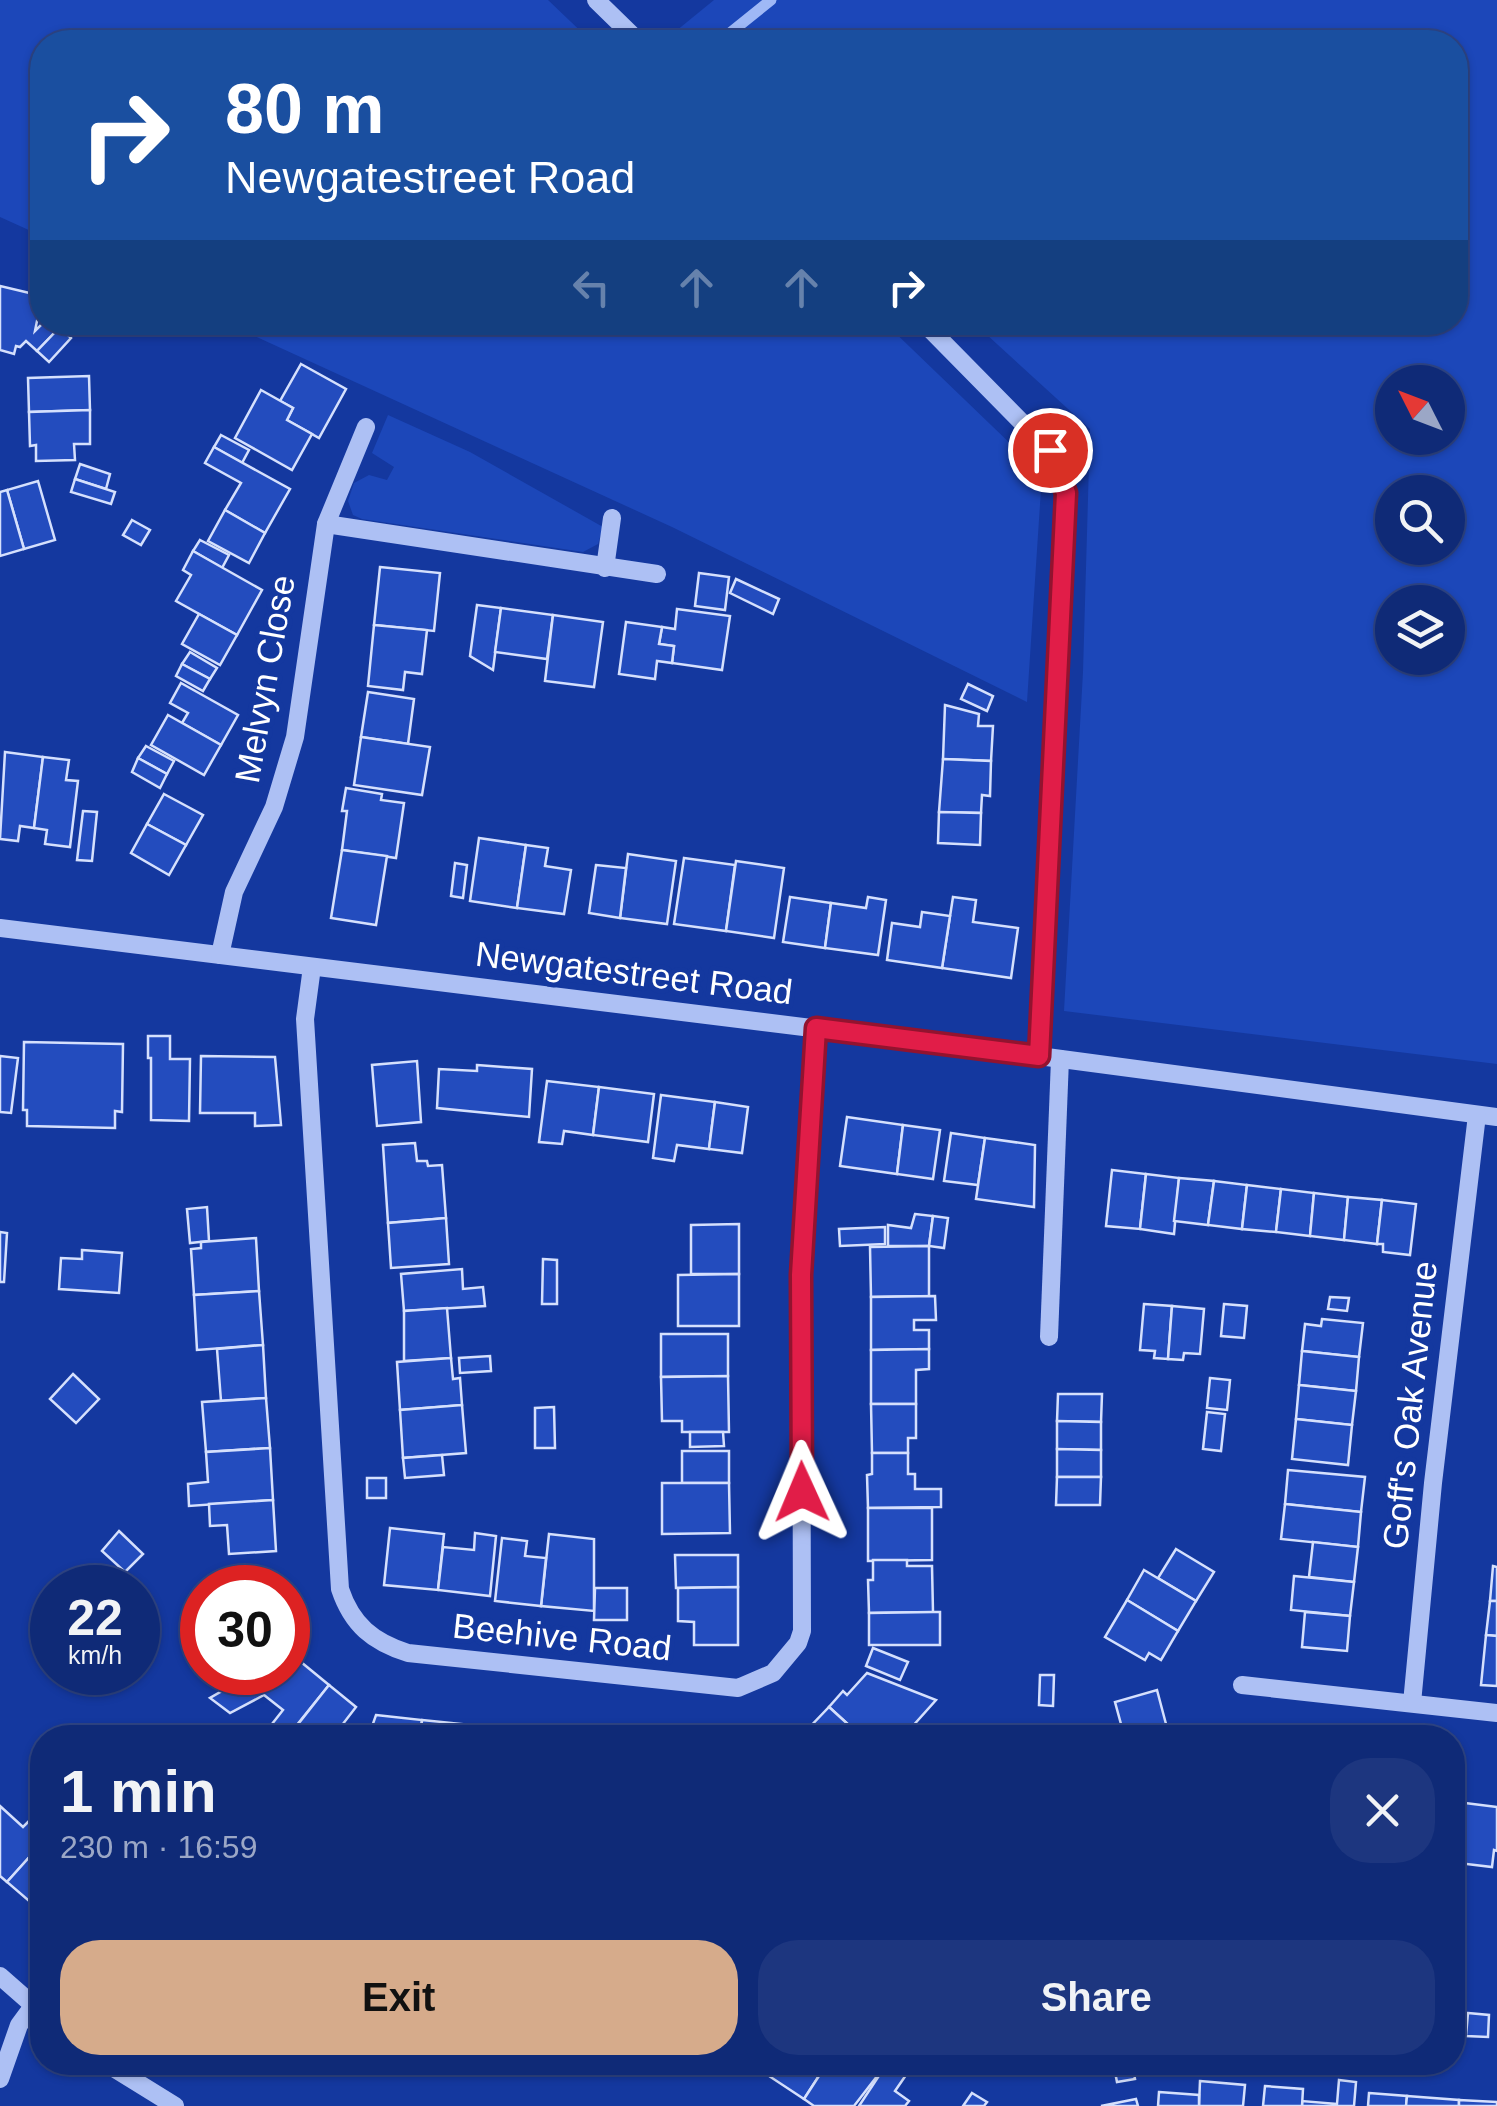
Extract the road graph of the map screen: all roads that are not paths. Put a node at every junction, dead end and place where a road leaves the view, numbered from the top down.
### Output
1 (596, 0) edge
2 (627, 30) edge
3 (936, 335) edge
4 (366, 426) dead end
5 (612, 518) dead end
6 (326, 524) junction
7 (605, 568) junction
8 (657, 574) dead end
9 (0, 928) edge
10 (220, 955) junction
11 (312, 966) junction
12 (816, 1028) junction
13 (1039, 1056) junction
14 (1060, 1059) junction
15 (1477, 1115) junction
16 (1497, 1117) edge
17 (1049, 1336) dead end
18 (1242, 1684) dead end
19 (1412, 1703) junction
20 (1497, 1712) edge
21 (0, 1976) edge
22 (30, 2003) edge
23 (30, 2016) edge
24 (123, 2075) edge
25 (0, 2079) edge
26 (175, 2106) edge

1 - 2 street
3 - 13 street
4 - 6 street, Melvyn Close
5 - 7 street
6 - 7 street
6 - 10 street, Melvyn Close
7 - 8 street
9 - 10 street, Newgatestreet Road
10 - 11 street, Newgatestreet Road
11 - 12 street, Newgatestreet Road
11 - 12 street, Beehive Road
12 - 13 street, Newgatestreet Road
13 - 14 street, Newgatestreet Road
14 - 15 street, Newgatestreet Road
14 - 17 street
15 - 16 street, Newgatestreet Road
15 - 19 street, Goff's Oak Avenue
18 - 19 street
19 - 20 street
21 - 22 street
23 - 25 street
24 - 26 street

